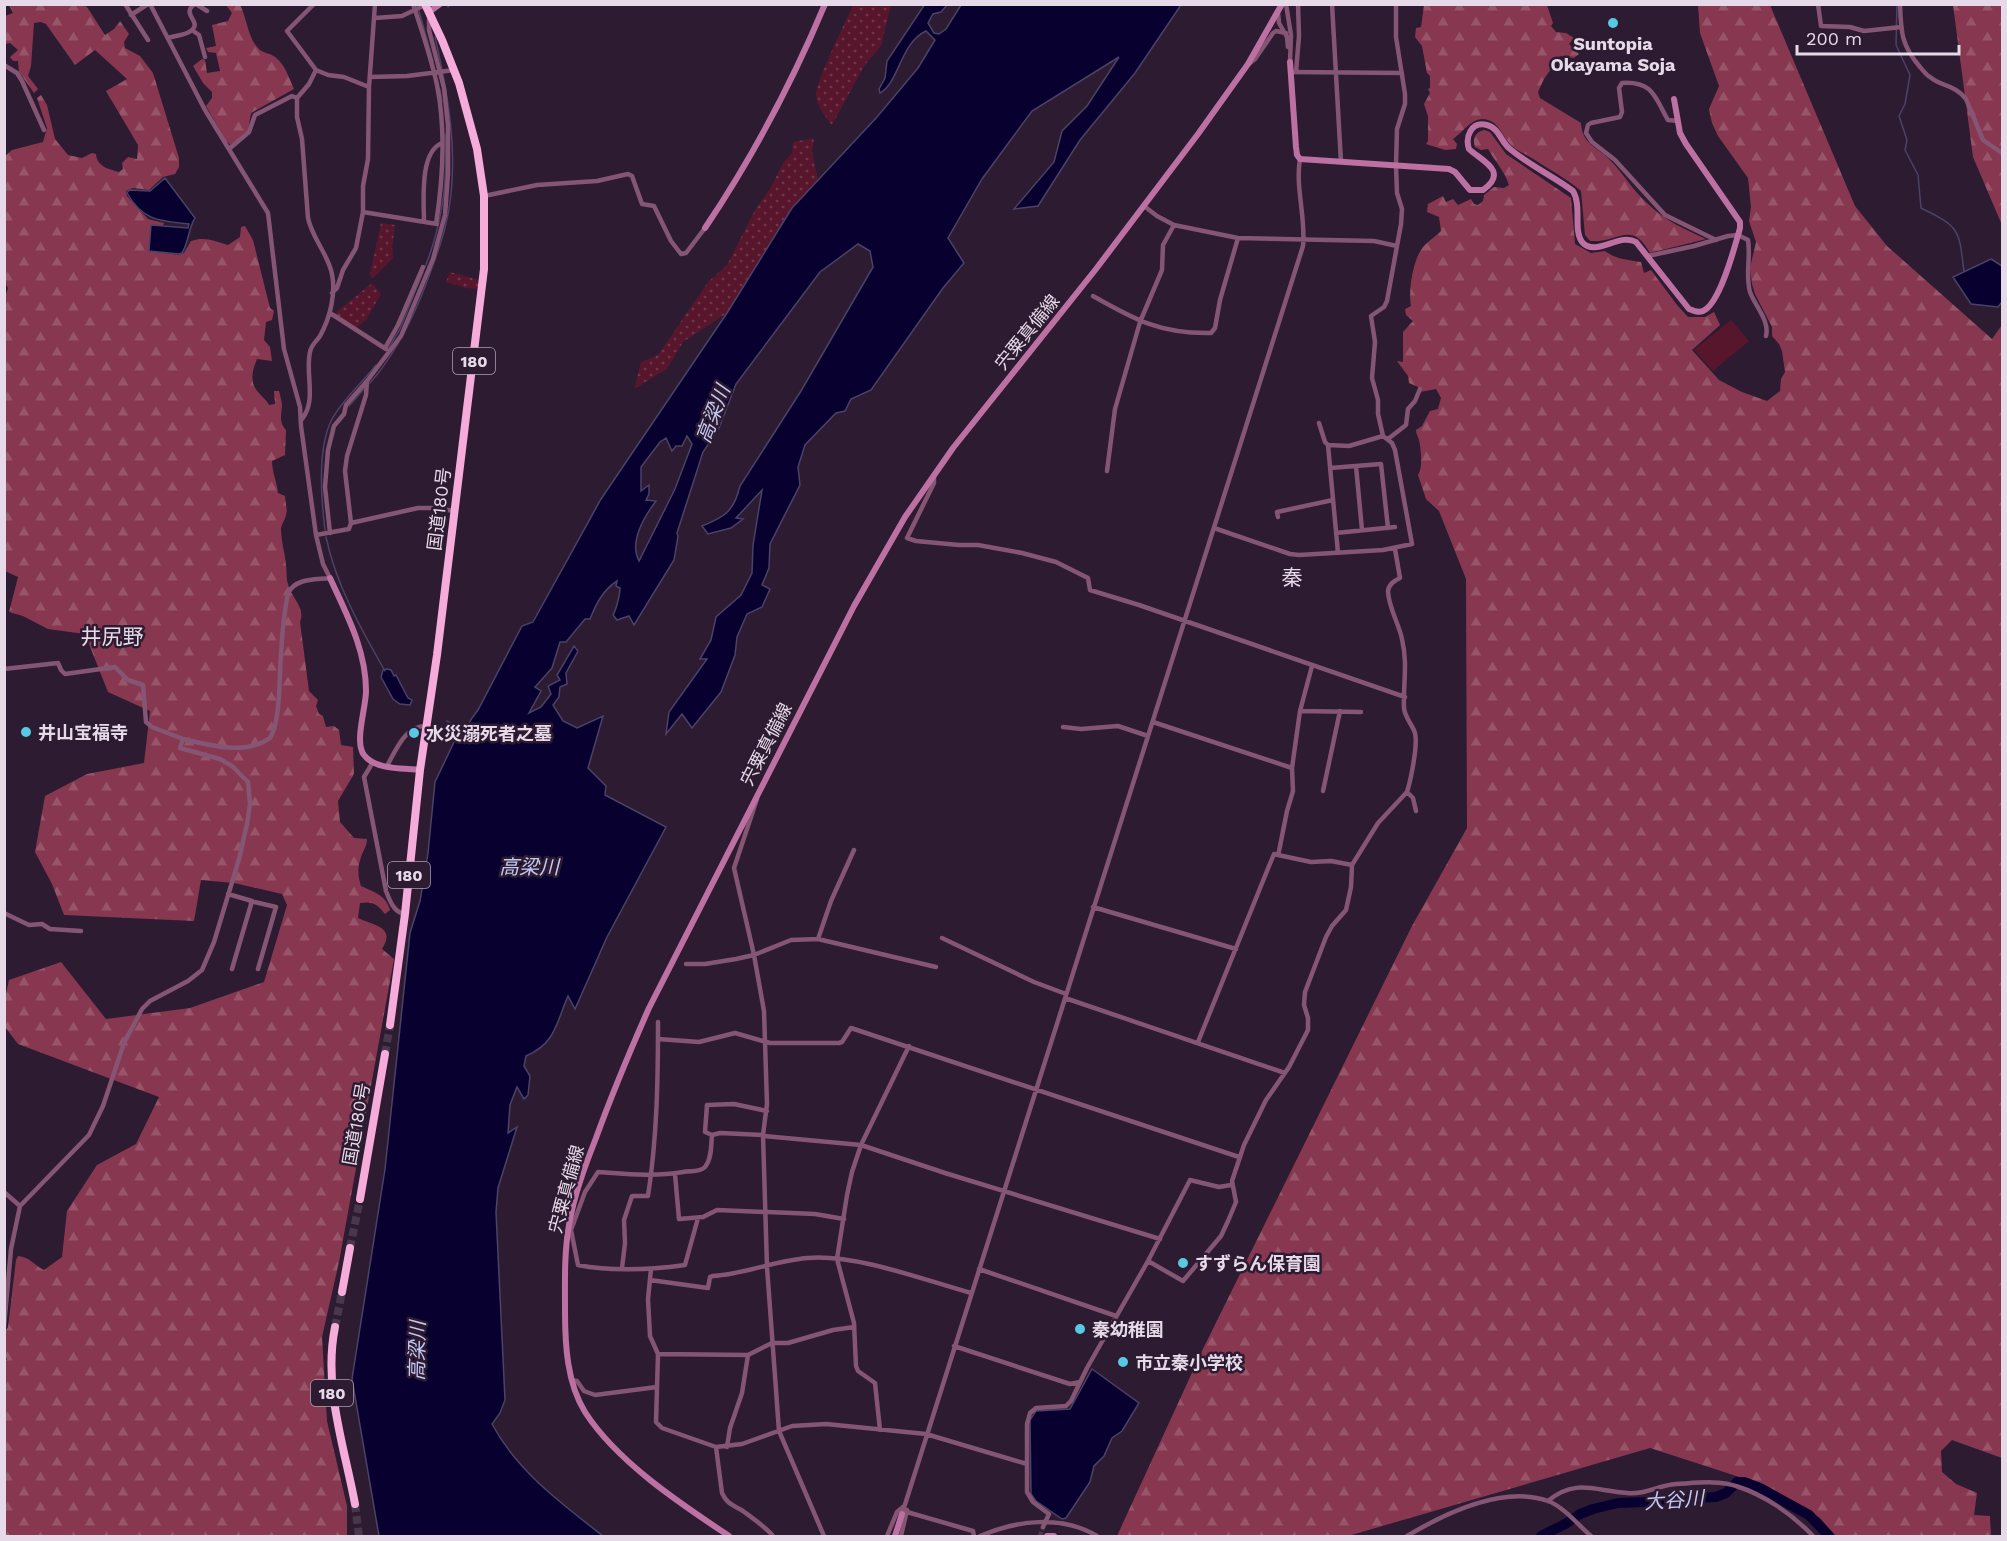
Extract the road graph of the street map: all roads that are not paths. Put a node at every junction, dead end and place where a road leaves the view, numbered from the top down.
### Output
1 (125, 4) edge
2 (149, 4) edge
3 (196, 4) edge
4 (314, 4) edge
5 (375, 4) edge
6 (440, 4) edge
7 (825, 4) edge
8 (1284, 4) edge
9 (1298, 4) edge
10 (1332, 4) edge
11 (1395, 4) edge
12 (1818, 4) edge
13 (1900, 4) edge
14 (421, 7) edge
15 (207, 11) dead end
16 (131, 15) junction
17 (1277, 17) junction
18 (375, 18) junction
19 (1290, 27) junction
20 (1901, 27) junction
21 (192, 30) junction
22 (1286, 33) junction
23 (168, 38) junction
24 (148, 40) dead end
25 (205, 57) dead end
26 (1290, 62) junction
27 (1248, 64) junction
28 (4, 65) edge
29 (316, 70) junction
30 (454, 70) junction
31 (438, 71) junction
32 (1293, 72) junction
33 (1336, 72) junction
34 (1402, 73) junction
35 (370, 76) junction
36 (369, 87) junction
37 (297, 98) junction
38 (1674, 99) dead end
39 (1678, 121) junction
40 (44, 130) dead end
41 (442, 143) junction
42 (229, 149) junction
43 (2002, 153) edge
44 (1300, 159) junction
45 (1341, 162) junction
46 (1396, 165) junction
47 (484, 196) junction
48 (1144, 206) junction
49 (363, 212) junction
50 (424, 222) junction
51 (439, 224) junction
52 (1174, 225) junction
53 (705, 228) joint
54 (1738, 234) junction
55 (1238, 238) junction
56 (1303, 239) junction
57 (1716, 240) junction
58 (1397, 246) junction
59 (1648, 256) junction
60 (423, 267) dead end
61 (332, 293) junction
62 (1093, 296) dead end
63 (330, 313) junction
64 (1140, 322) junction
65 (1766, 336) dead end
66 (388, 350) junction
67 (368, 383) junction
68 (1420, 389) dead end
69 (302, 420) junction
70 (1319, 423) dead end
71 (1386, 437) junction
72 (1328, 445) junction
73 (1356, 466) junction
74 (1330, 468) junction
75 (1107, 471) dead end
76 (934, 474) junction
77 (1333, 500) junction
78 (454, 511) junction
79 (1278, 517) dead end
80 (351, 523) junction
81 (1395, 527) dead end
82 (1214, 528) junction
83 (1388, 528) junction
84 (1362, 530) junction
85 (330, 532) junction
86 (1336, 533) junction
87 (316, 535) junction
88 (1395, 549) junction
89 (1338, 553) junction
90 (330, 578) junction
91 (1184, 622) junction
92 (1312, 666) junction
93 (4, 669) edge
94 (1405, 697) junction
95 (1299, 711) junction
96 (1340, 711) junction
97 (1361, 712) dead end
98 (1153, 722) junction
99 (427, 726) junction
100 (1063, 727) dead end
101 (1148, 736) junction
102 (183, 739) junction
103 (373, 762) junction
104 (387, 766) junction
105 (1292, 768) junction
106 (420, 770) junction
107 (1323, 791) dead end
108 (1407, 792) junction
109 (758, 794) junction
110 (1416, 811) dead end
111 (854, 850) dead end
112 (1278, 855) junction
113 (1352, 865) junction
114 (228, 894) junction
115 (249, 900) junction
116 (1093, 907) junction
117 (4, 913) edge
118 (405, 915) junction
119 (81, 931) dead end
120 (942, 938) dead end
121 (818, 939) junction
122 (1236, 949) junction
123 (754, 955) junction
124 (686, 964) dead end
125 (936, 967) dead end
126 (232, 969) dead end
127 (258, 969) dead end
128 (1066, 996) junction
129 (658, 1022) dead end
130 (390, 1025) tunnel mouth
131 (658, 1039) junction
132 (766, 1042) junction
133 (1198, 1042) junction
134 (909, 1046) junction
135 (385, 1057) tunnel mouth
136 (1286, 1073) junction
137 (1035, 1090) junction
138 (766, 1111) junction
139 (712, 1135) junction
140 (764, 1136) junction
141 (861, 1145) junction
142 (1239, 1157) junction
143 (675, 1174) junction
144 (651, 1176) junction
145 (1231, 1185) junction
146 (1004, 1191) junction
147 (4, 1192) edge
148 (360, 1199) tunnel mouth
149 (20, 1206) junction
150 (766, 1213) junction
151 (698, 1218) junction
152 (844, 1219) junction
153 (569, 1230) junction
154 (1160, 1239) junction
155 (350, 1248) tunnel mouth
156 (837, 1258) junction
157 (1148, 1262) junction
158 (766, 1267) junction
159 (622, 1268) junction
160 (651, 1269) junction
161 (979, 1269) junction
162 (650, 1280) junction
163 (342, 1292) tunnel mouth
164 (971, 1293) junction
165 (1116, 1316) junction
166 (4, 1327) edge
167 (335, 1327) tunnel mouth
168 (854, 1327) junction
169 (772, 1343) junction
170 (954, 1346) junction
171 (658, 1354) junction
172 (748, 1355) junction
173 (572, 1380) junction
174 (1081, 1381) junction
175 (657, 1387) junction
176 (880, 1430) junction
177 (779, 1431) junction
178 (926, 1434) junction
179 (716, 1447) junction
180 (727, 1447) junction
181 (1027, 1464) junction
182 (1548, 1501) junction
183 (355, 1504) tunnel mouth
184 (904, 1505) junction
185 (905, 1513) junction
186 (1043, 1525) junction
187 (729, 1536) edge
188 (773, 1536) edge
189 (824, 1536) edge
190 (887, 1536) edge
191 (895, 1536) edge
192 (901, 1536) edge
193 (974, 1536) edge
194 (980, 1536) edge
195 (1047, 1536) edge
196 (1054, 1536) edge
197 (1097, 1536) edge
198 (1407, 1536) edge
199 (1591, 1536) edge
200 (1813, 1536) edge

1 - 16 street
2 - 16 street
2 - 23 street
3 - 15 street
3 - 21 street
4 - 29 street
5 - 18 street
6 - 14 main road
7 - 53 main road
8 - 17 main road, 宍粟真備線
8 - 19 street
9 - 32 street
10 - 33 street
11 - 34 street
12 - 20 street
13 - 20 street
14 - 18 street
14 - 30 highway, 国道180号 / 180
14 - 31 street
14 - 31 street
16 - 24 street
17 - 19 street
17 - 22 street
17 - 27 main road, 宍粟真備線
18 - 35 street
19 - 26 street
20 - 43 street
21 - 23 street
21 - 25 street
22 - 26 street
22 - 27 street
23 - 42 street
26 - 32 main road
27 - 48 main road, 宍粟真備線
28 - 40 street
29 - 36 street
29 - 37 street
30 - 31 street
30 - 47 highway, 国道180号 / 180
31 - 35 street
31 - 41 street
31 - 51 street
32 - 33 street
32 - 44 main road
33 - 34 street
33 - 45 street
34 - 46 street
35 - 36 street
36 - 49 street
37 - 42 street
37 - 61 street
38 - 39 main road
39 - 54 main road
39 - 57 street
41 - 50 street
41 - 51 street
42 - 69 street
44 - 45 main road
44 - 56 street
45 - 46 main road
46 - 58 street
46 - 59 main road
47 - 53 street
47 - 78 highway, 国道180号 / 180
48 - 52 street
48 - 76 main road, 宍粟真備線
49 - 50 street
49 - 61 street
50 - 51 street
51 - 66 street
52 - 55 street
52 - 64 street
54 - 57 street
54 - 59 main road
54 - 65 street
55 - 56 street
55 - 64 street
56 - 58 street
56 - 82 street
57 - 59 street
58 - 71 street
60 - 66 street
61 - 63 street
62 - 64 street
63 - 66 street
63 - 69 street
64 - 75 street
66 - 67 street
67 - 80 street
67 - 85 street
68 - 71 street
69 - 87 street
70 - 72 street
71 - 72 street
71 - 88 street
72 - 74 street
73 - 74 street
73 - 83 street
73 - 84 street
74 - 77 street
76 - 91 street
76 - 109 main road, 宍粟真備線
77 - 79 street
77 - 86 street
78 - 80 street
78 - 99 highway, 国道180号 / 180
80 - 85 street
81 - 83 street
82 - 89 street
82 - 91 street
83 - 84 street
84 - 86 street
85 - 87 street
86 - 89 street
87 - 90 street
88 - 89 street
88 - 94 street
90 - 102 street
90 - 103 main road
91 - 92 street
91 - 98 street
92 - 94 street
92 - 95 street
93 - 102 street
94 - 108 street
95 - 96 street
95 - 105 street
96 - 97 street
96 - 107 street
98 - 101 street
98 - 105 street
99 - 104 street
99 - 106 highway, 国道180号 / 180
100 - 101 street
101 - 116 street
102 - 114 street
103 - 104 main road
103 - 118 street
104 - 106 main road
105 - 112 street
106 - 118 highway, 国道180号 / 180
108 - 110 street
108 - 113 street
109 - 123 street
109 - 153 main road, 宍粟真備線
111 - 121 street
112 - 113 street
112 - 122 street
113 - 136 street
114 - 115 street
114 - 149 street
115 - 126 street
115 - 127 street
116 - 122 street
116 - 128 street
117 - 119 street
118 - 130 highway, 国道180号 / 180
120 - 128 street
121 - 123 street
121 - 125 street
122 - 133 street
123 - 124 street
123 - 132 street
128 - 133 street
128 - 137 street
129 - 131 street
131 - 132 street
131 - 144 street
132 - 134 street
132 - 138 street
133 - 136 street
134 - 137 street
134 - 141 street
135 - 148 highway, 国道180号
136 - 142 street
137 - 142 street
137 - 146 street
138 - 139 street
138 - 140 street
139 - 140 street
139 - 143 street
140 - 141 street
140 - 150 street
141 - 146 street
141 - 152 street
142 - 145 street
143 - 144 street
143 - 151 street
144 - 153 street
144 - 159 street
145 - 154 street
145 - 157 street
146 - 154 street
146 - 161 street
147 - 149 street
149 - 166 street
150 - 151 street
150 - 152 street
150 - 158 street
151 - 160 street
152 - 156 street
153 - 159 street
153 - 173 main road, 宍粟真備線
154 - 157 street
155 - 163 highway
156 - 158 street
156 - 164 street
156 - 168 street
157 - 165 street
158 - 162 street
158 - 169 street
159 - 160 street
160 - 162 street
161 - 164 street
161 - 165 street
162 - 171 street
164 - 170 street
165 - 174 street
167 - 183 highway, 180
168 - 169 street
168 - 176 street
169 - 172 street
169 - 177 street
170 - 174 street
170 - 178 street
171 - 172 street
171 - 175 street
172 - 180 street
173 - 175 street
173 - 187 main road, 宍粟真備線
174 - 181 street
175 - 179 street
176 - 177 street
176 - 178 street
177 - 180 street
177 - 189 street
178 - 181 street
178 - 184 street
179 - 180 street
179 - 188 street
181 - 186 street
182 - 198 street
182 - 199 street
182 - 200 street
184 - 185 street
184 - 190 street
185 - 191 main road
185 - 192 street
185 - 193 street
186 - 194 street
186 - 197 street
195 - 196 main road

